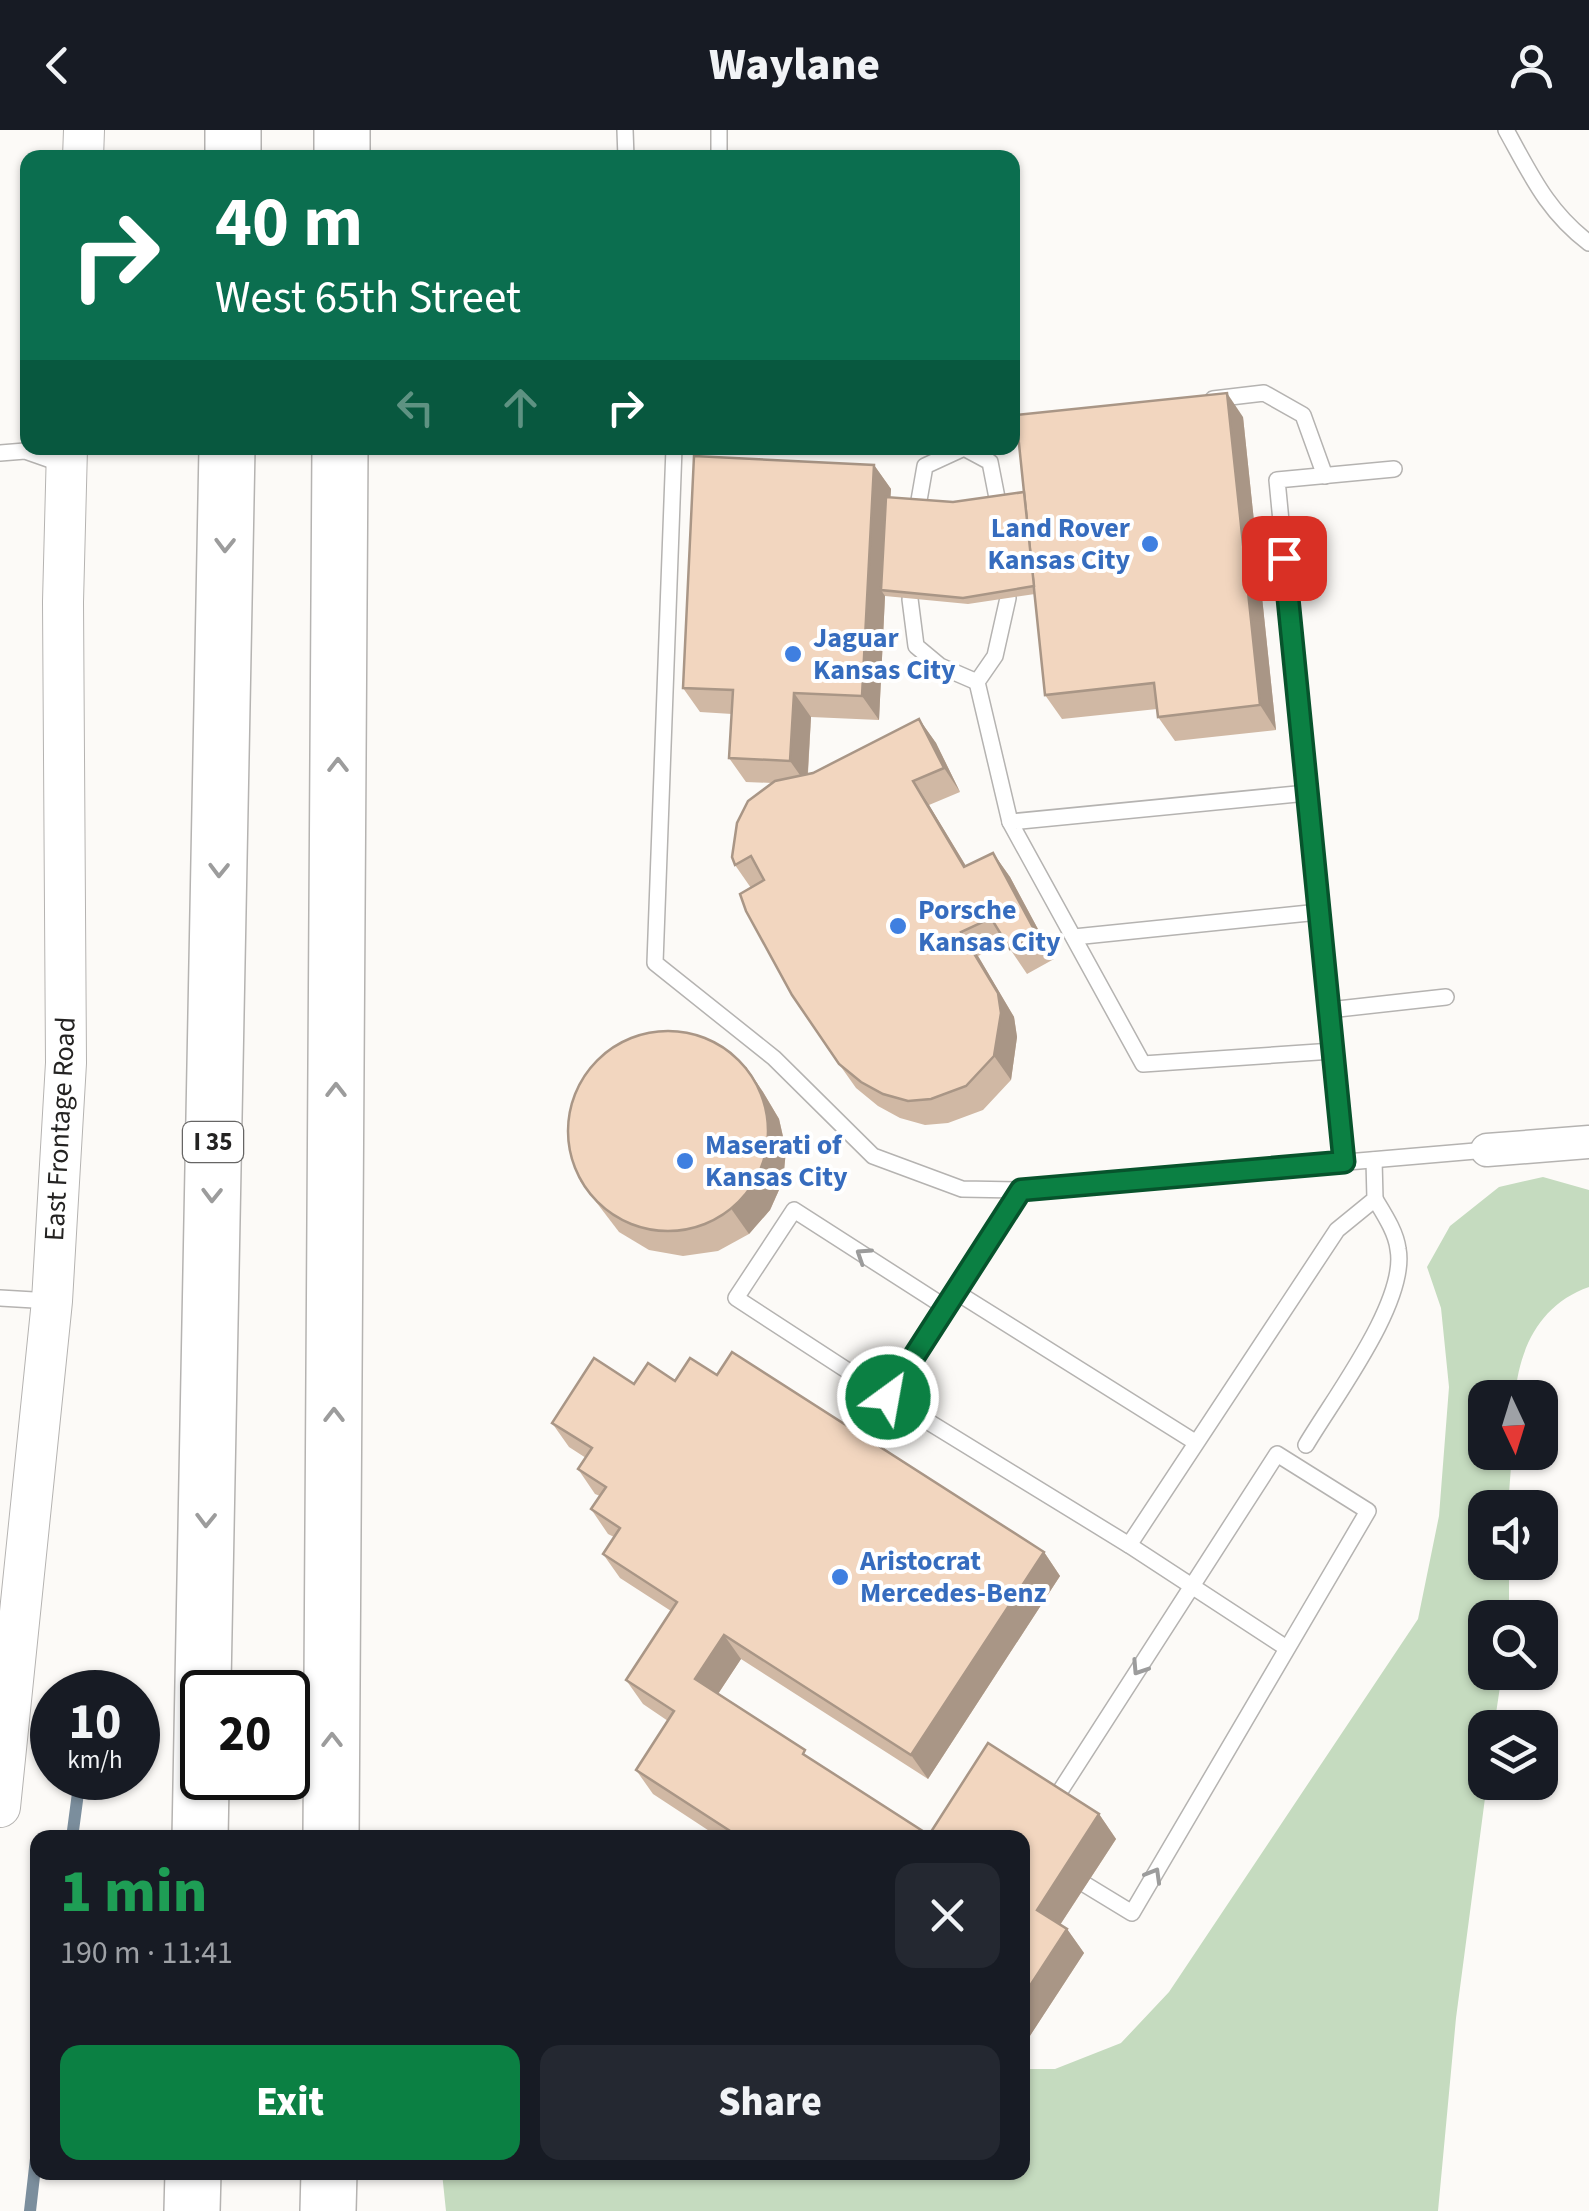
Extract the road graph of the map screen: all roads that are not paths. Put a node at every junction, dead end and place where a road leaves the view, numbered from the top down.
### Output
1 (1506, 130) edge
2 (1589, 243) edge
3 (1205, 400) edge
4 (227, 455) edge
5 (340, 455) edge
6 (674, 455) edge
7 (949, 455) edge
8 (977, 455) edge
9 (67, 456) edge
10 (1394, 469) dead end
11 (1325, 476) junction
12 (998, 503) edge
13 (918, 506) edge
14 (1008, 598) edge
15 (910, 599) edge
16 (977, 682) junction
17 (1307, 793) junction
18 (1010, 822) junction
19 (1319, 912) junction
20 (1074, 938) junction
21 (1446, 997) dead end
22 (1328, 1010) junction
23 (1332, 1051) junction
24 (1589, 1142) edge
25 (1487, 1150) joint
26 (1374, 1160) junction
27 (1344, 1162) junction
28 (1021, 1190) junction
29 (1375, 1199) junction
30 (956, 1292) junction
31 (0, 1298) edge
32 (52, 1301) junction
33 (945, 1308) junction
34 (888, 1397) junction
35 (1195, 1442) junction
36 (1306, 1445) dead end
37 (1128, 1545) junction
38 (1191, 1586) junction
39 (1285, 1647) junction
40 (1055, 1799) edge
41 (0, 1807) edge
42 (200, 1830) edge
43 (331, 1830) edge
44 (1086, 1885) dead end

1 - 2 lane
3 - 11 lane
4 -> 42 highway, I 35
43 -> 5 highway
6 - 28 lane
7 - 13 lane
8 - 12 lane
9 - 32 street, East Frontage Road
10 - 11 lane
11 - 17 lane
14 - 16 lane
15 - 16 lane
16 - 18 lane
17 - 18 lane
17 - 19 lane
18 - 20 lane
19 - 20 lane
19 - 22 lane
20 - 23 lane
21 - 22 lane
22 - 23 lane
23 - 27 lane
24 - 25 street
25 - 26 lane
26 - 27 lane
26 - 29 lane
27 - 28 lane
28 - 30 lane
29 - 35 lane
29 - 36 lane
30 - 33 lane
30 - 35 lane
31 - 32 lane
32 - 41 street, East Frontage Road
33 - 34 lane
33 -> 34 lane
34 - 37 lane
35 - 37 lane
37 - 38 lane
38 - 39 lane
38 - 39 lane
38 -> 40 lane
44 -> 39 lane

